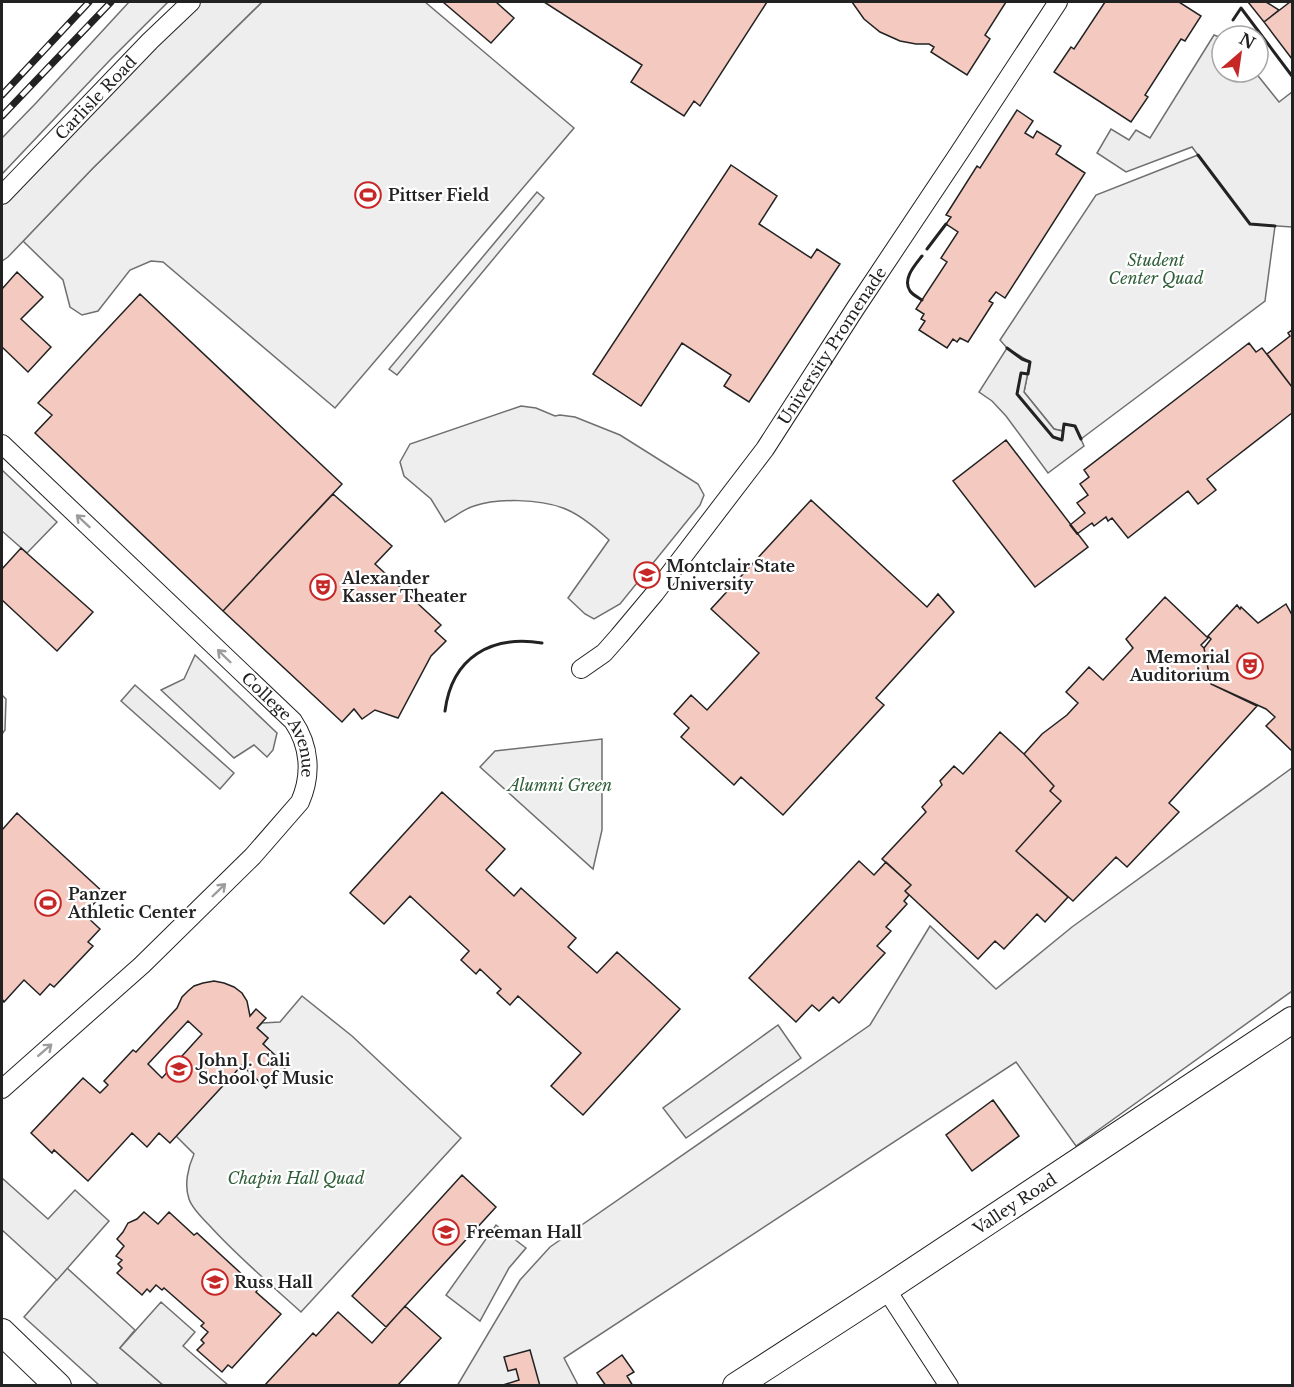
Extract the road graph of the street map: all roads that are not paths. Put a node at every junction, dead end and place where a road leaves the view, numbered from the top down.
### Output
1 (191, 2) edge
2 (1058, 2) edge
3 (2, 195) edge
4 (2, 444) edge
5 (581, 669) dead end
6 (1293, 1020) edge
7 (2, 1089) edge
8 (886, 1289) junction
9 (2, 1332) edge
10 (58, 1386) edge
11 (736, 1386) edge
12 (949, 1386) edge

1 - 3 street, Carlisle Road
2 - 5 street, University Promenade
7 -> 4 street, College Avenue
6 - 8 main road, Valley Road
8 - 11 main road, Valley Road
8 - 12 street
9 - 10 main road

